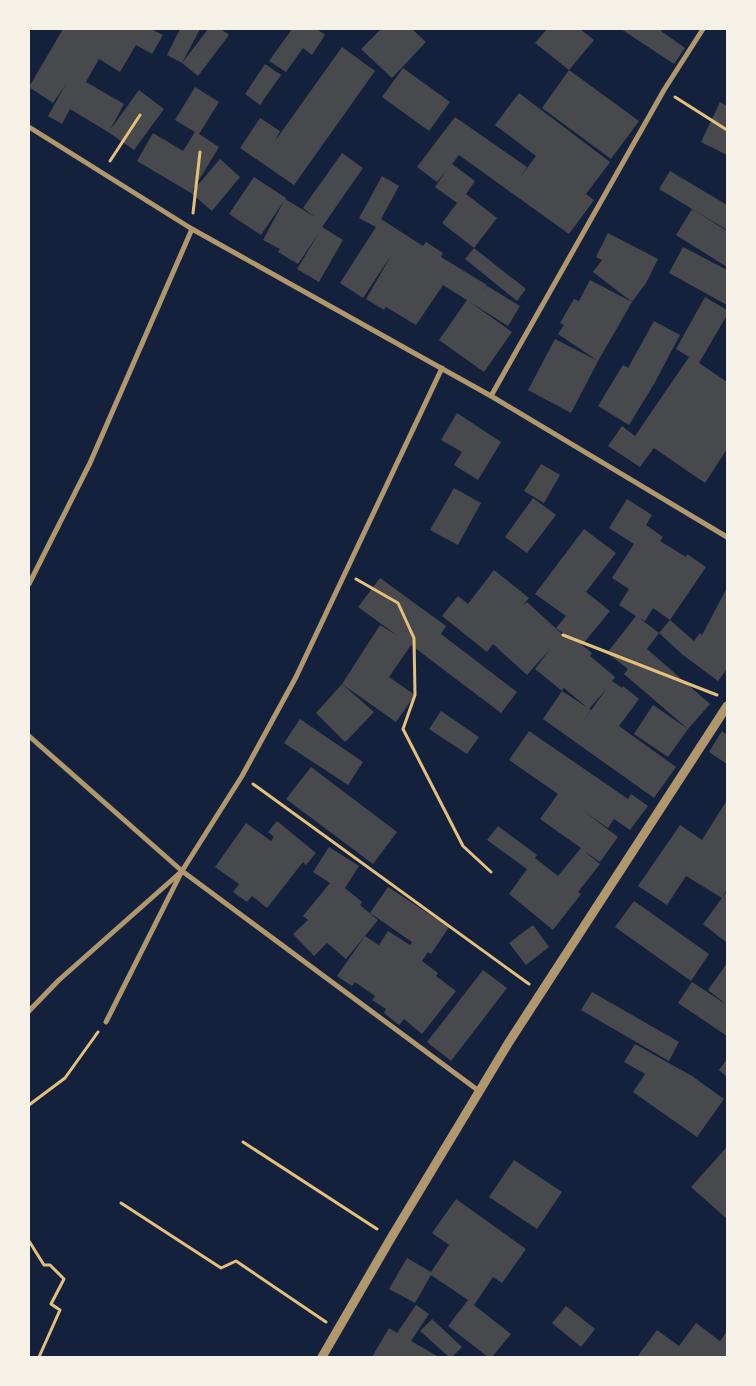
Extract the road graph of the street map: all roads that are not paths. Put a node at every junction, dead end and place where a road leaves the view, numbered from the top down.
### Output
1 (703, 29) edge
2 (29, 127) edge
3 (192, 228) junction
4 (442, 368) junction
5 (491, 396) junction
6 (727, 537) edge
7 (29, 584) edge
8 (727, 706) edge
9 (29, 736) edge
10 (182, 871) junction
11 (29, 1011) edge
12 (106, 1022) road end
13 (479, 1091) junction
14 (322, 1357) edge

1 - 5 street
2 - 3 street
3 - 4 street
3 - 7 street
4 - 5 street
4 - 10 street
5 - 6 street
8 - 13 street
9 - 10 street
10 - 11 street
10 - 12 street
10 - 13 street
13 - 14 street

